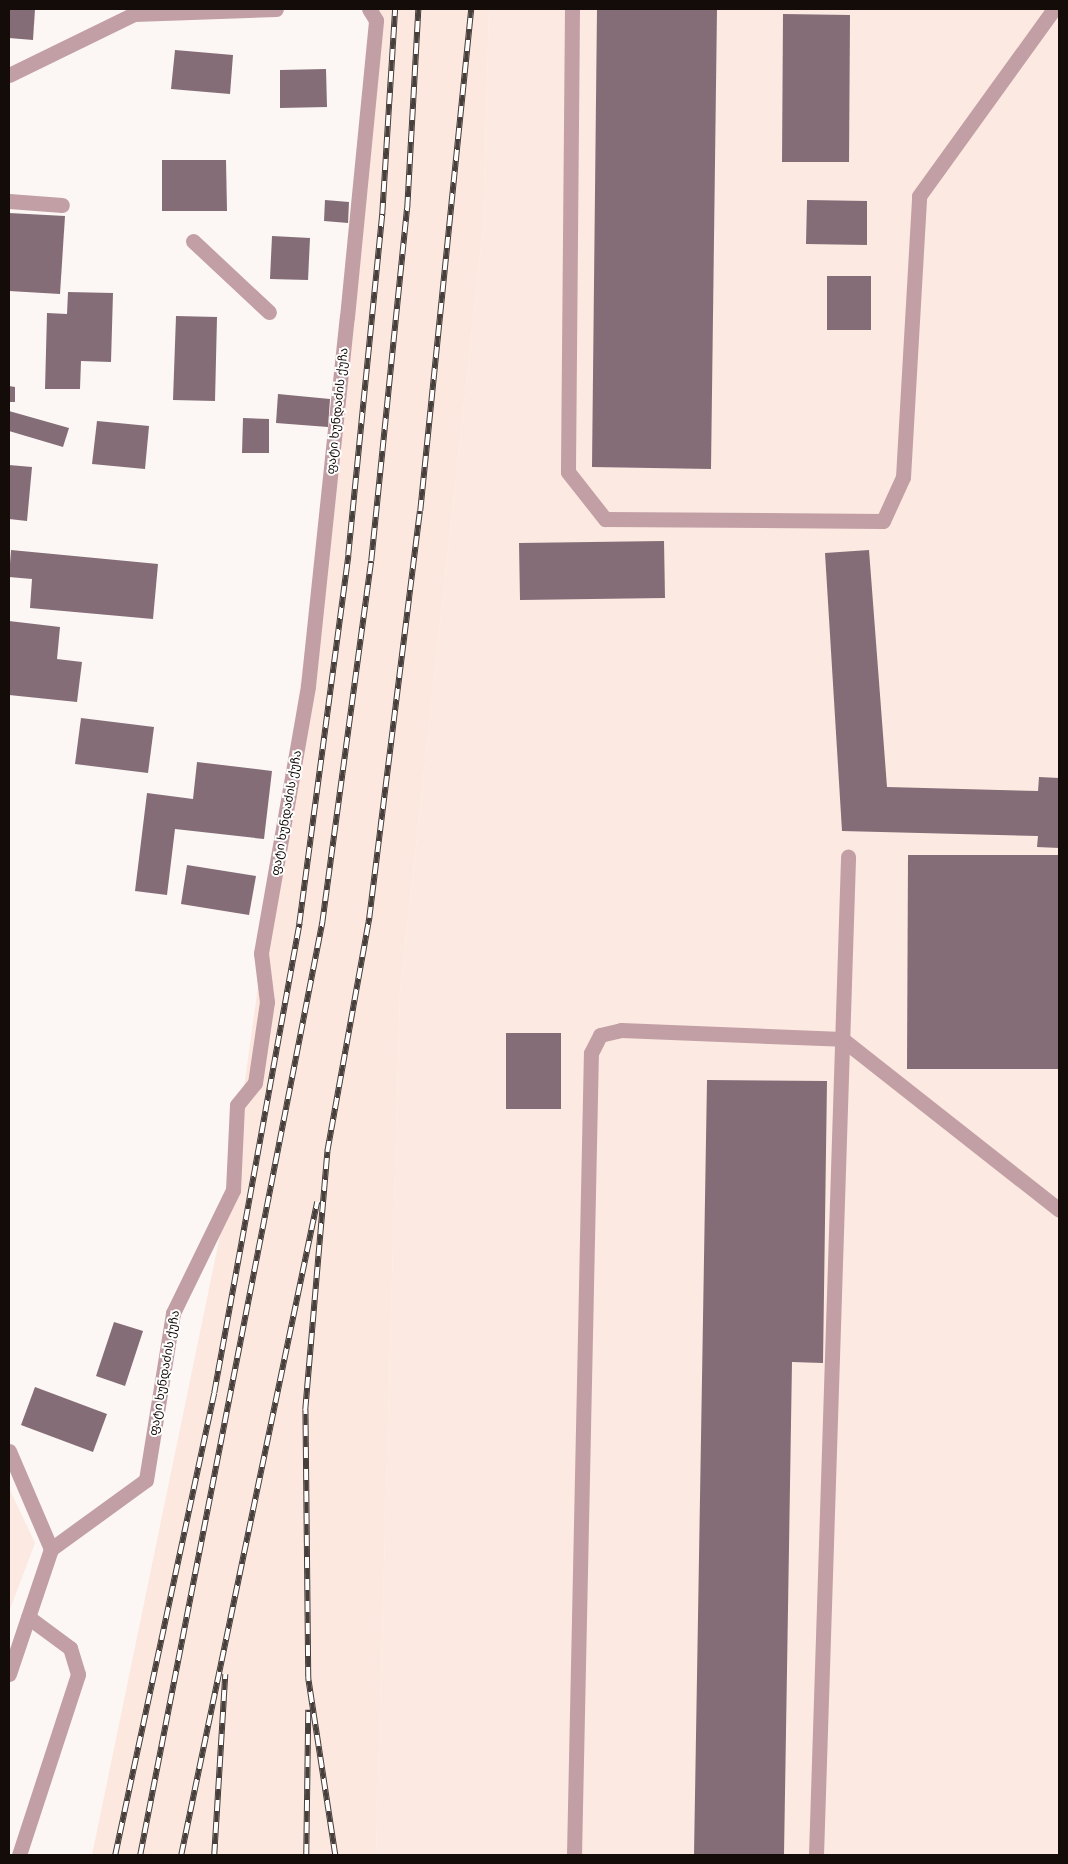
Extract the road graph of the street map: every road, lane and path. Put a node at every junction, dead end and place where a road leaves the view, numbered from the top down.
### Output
1 (276, 9) edge
2 (369, 9) edge
3 (572, 9) edge
4 (1054, 9) edge
5 (9, 75) edge
6 (9, 201) edge
7 (62, 205) dead end
8 (193, 241) dead end
9 (269, 312) dead end
10 (848, 857) dead end
11 (842, 1039) junction
12 (1059, 1210) edge
13 (9, 1451) edge
14 (51, 1549) junction
15 (28, 1617) junction
16 (9, 1674) edge
17 (19, 1855) edge
18 (574, 1855) edge
19 (816, 1855) edge

1 - 5 street
2 - 14 street, ფატი ხუნდაძის ქუჩა
3 - 4 street
6 - 7 street
8 - 9 street
10 - 11 street
11 - 12 street
11 - 18 street
11 - 19 street
13 - 14 street
14 - 15 street
15 - 16 street
15 - 17 street

